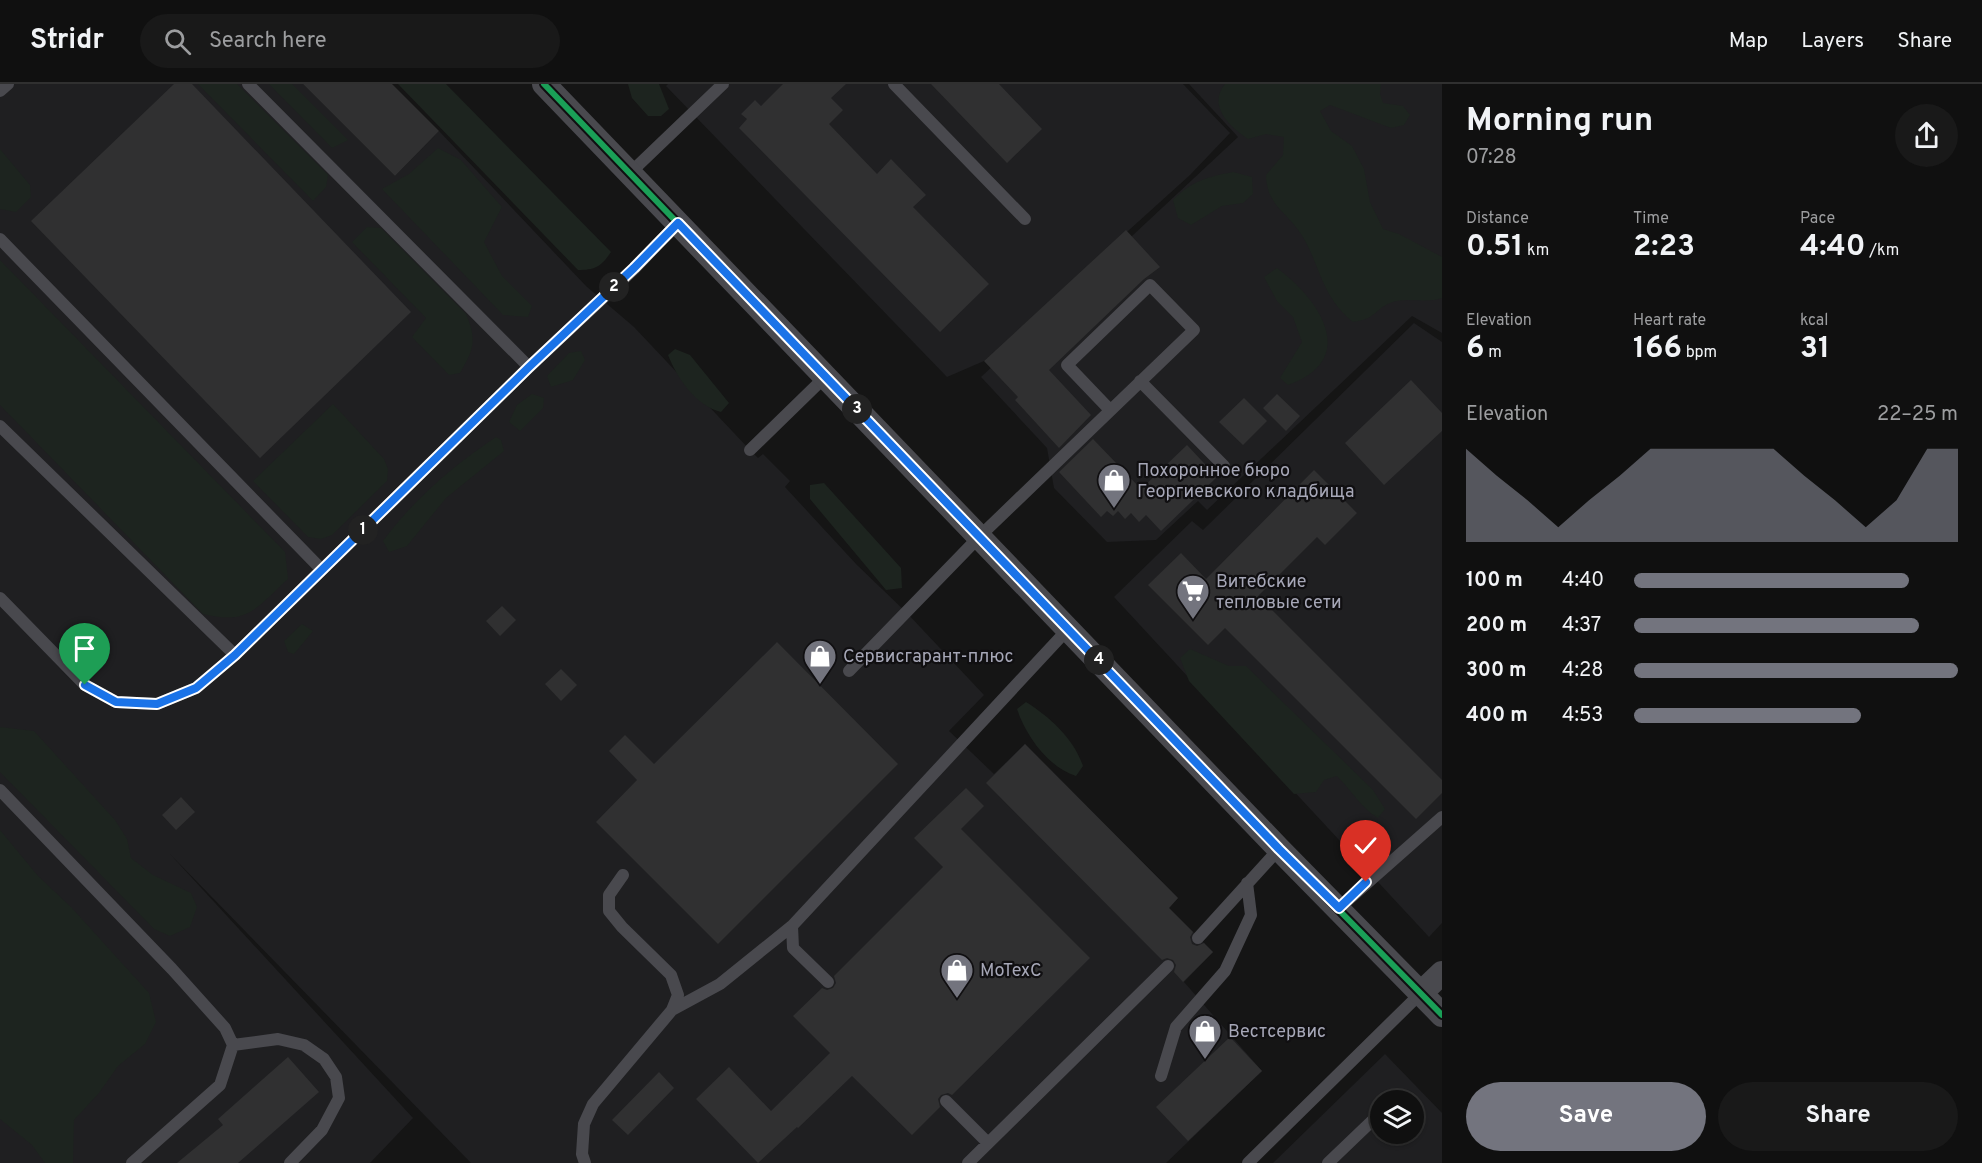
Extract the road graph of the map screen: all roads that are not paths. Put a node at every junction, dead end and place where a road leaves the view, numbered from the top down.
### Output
1 (8, 84) edge
2 (248, 84) edge
3 (544, 84) edge
4 (723, 84) edge
5 (894, 84) edge
6 (0, 91) edge
7 (630, 173) junction
8 (1025, 219) dead end
9 (678, 223) junction
10 (0, 239) edge
11 (529, 367) junction
12 (826, 376) junction
13 (1140, 381) junction
14 (1110, 410) junction
15 (0, 426) edge
16 (750, 450) dead end
17 (1224, 466) dead end
18 (980, 536) junction
19 (322, 570) junction
20 (0, 598) edge
21 (1069, 628) junction
22 (235, 655) junction
23 (849, 670) dead end
24 (0, 790) edge
25 (1442, 817) edge
26 (1279, 849) junction
27 (623, 875) dead end
28 (1247, 883) junction
29 (1339, 908) junction
30 (792, 926) junction
31 (1198, 938) dead end
32 (1168, 966) dead end
33 (1442, 973) edge
34 (828, 982) dead end
35 (1421, 993) junction
36 (672, 1011) junction
37 (1442, 1015) edge
38 (233, 1045) junction
39 (1161, 1076) dead end
40 (946, 1101) dead end
41 (1370, 1123) edge
42 (988, 1143) junction
43 (132, 1163) edge
44 (290, 1163) edge
45 (585, 1163) edge
46 (968, 1163) edge
47 (1248, 1163) edge
48 (1328, 1163) edge

1 - 6 lane
2 - 11 lane
3 - 7 street
4 - 7 lane
5 - 8 lane
7 - 9 street
9 - 11 lane
9 - 12 street
10 - 19 lane
11 - 19 lane
12 - 16 lane
12 - 18 street
13 - 14 lane
13 - 14 lane
13 - 17 lane
14 - 18 lane
15 - 22 lane
18 - 21 street
18 - 23 lane
19 - 22 lane
20 - 22 lane
21 - 26 street
21 - 30 lane
24 - 38 lane
25 - 29 lane
26 - 28 lane
26 - 29 street
27 - 36 lane
28 - 31 lane
28 - 39 lane
29 - 35 street
30 - 34 lane
30 - 36 lane
32 - 42 lane
33 - 35 street
35 - 37 street
35 - 47 lane
36 - 45 lane
38 - 43 lane
38 - 44 lane
40 - 42 lane
41 - 48 lane
42 - 46 lane

